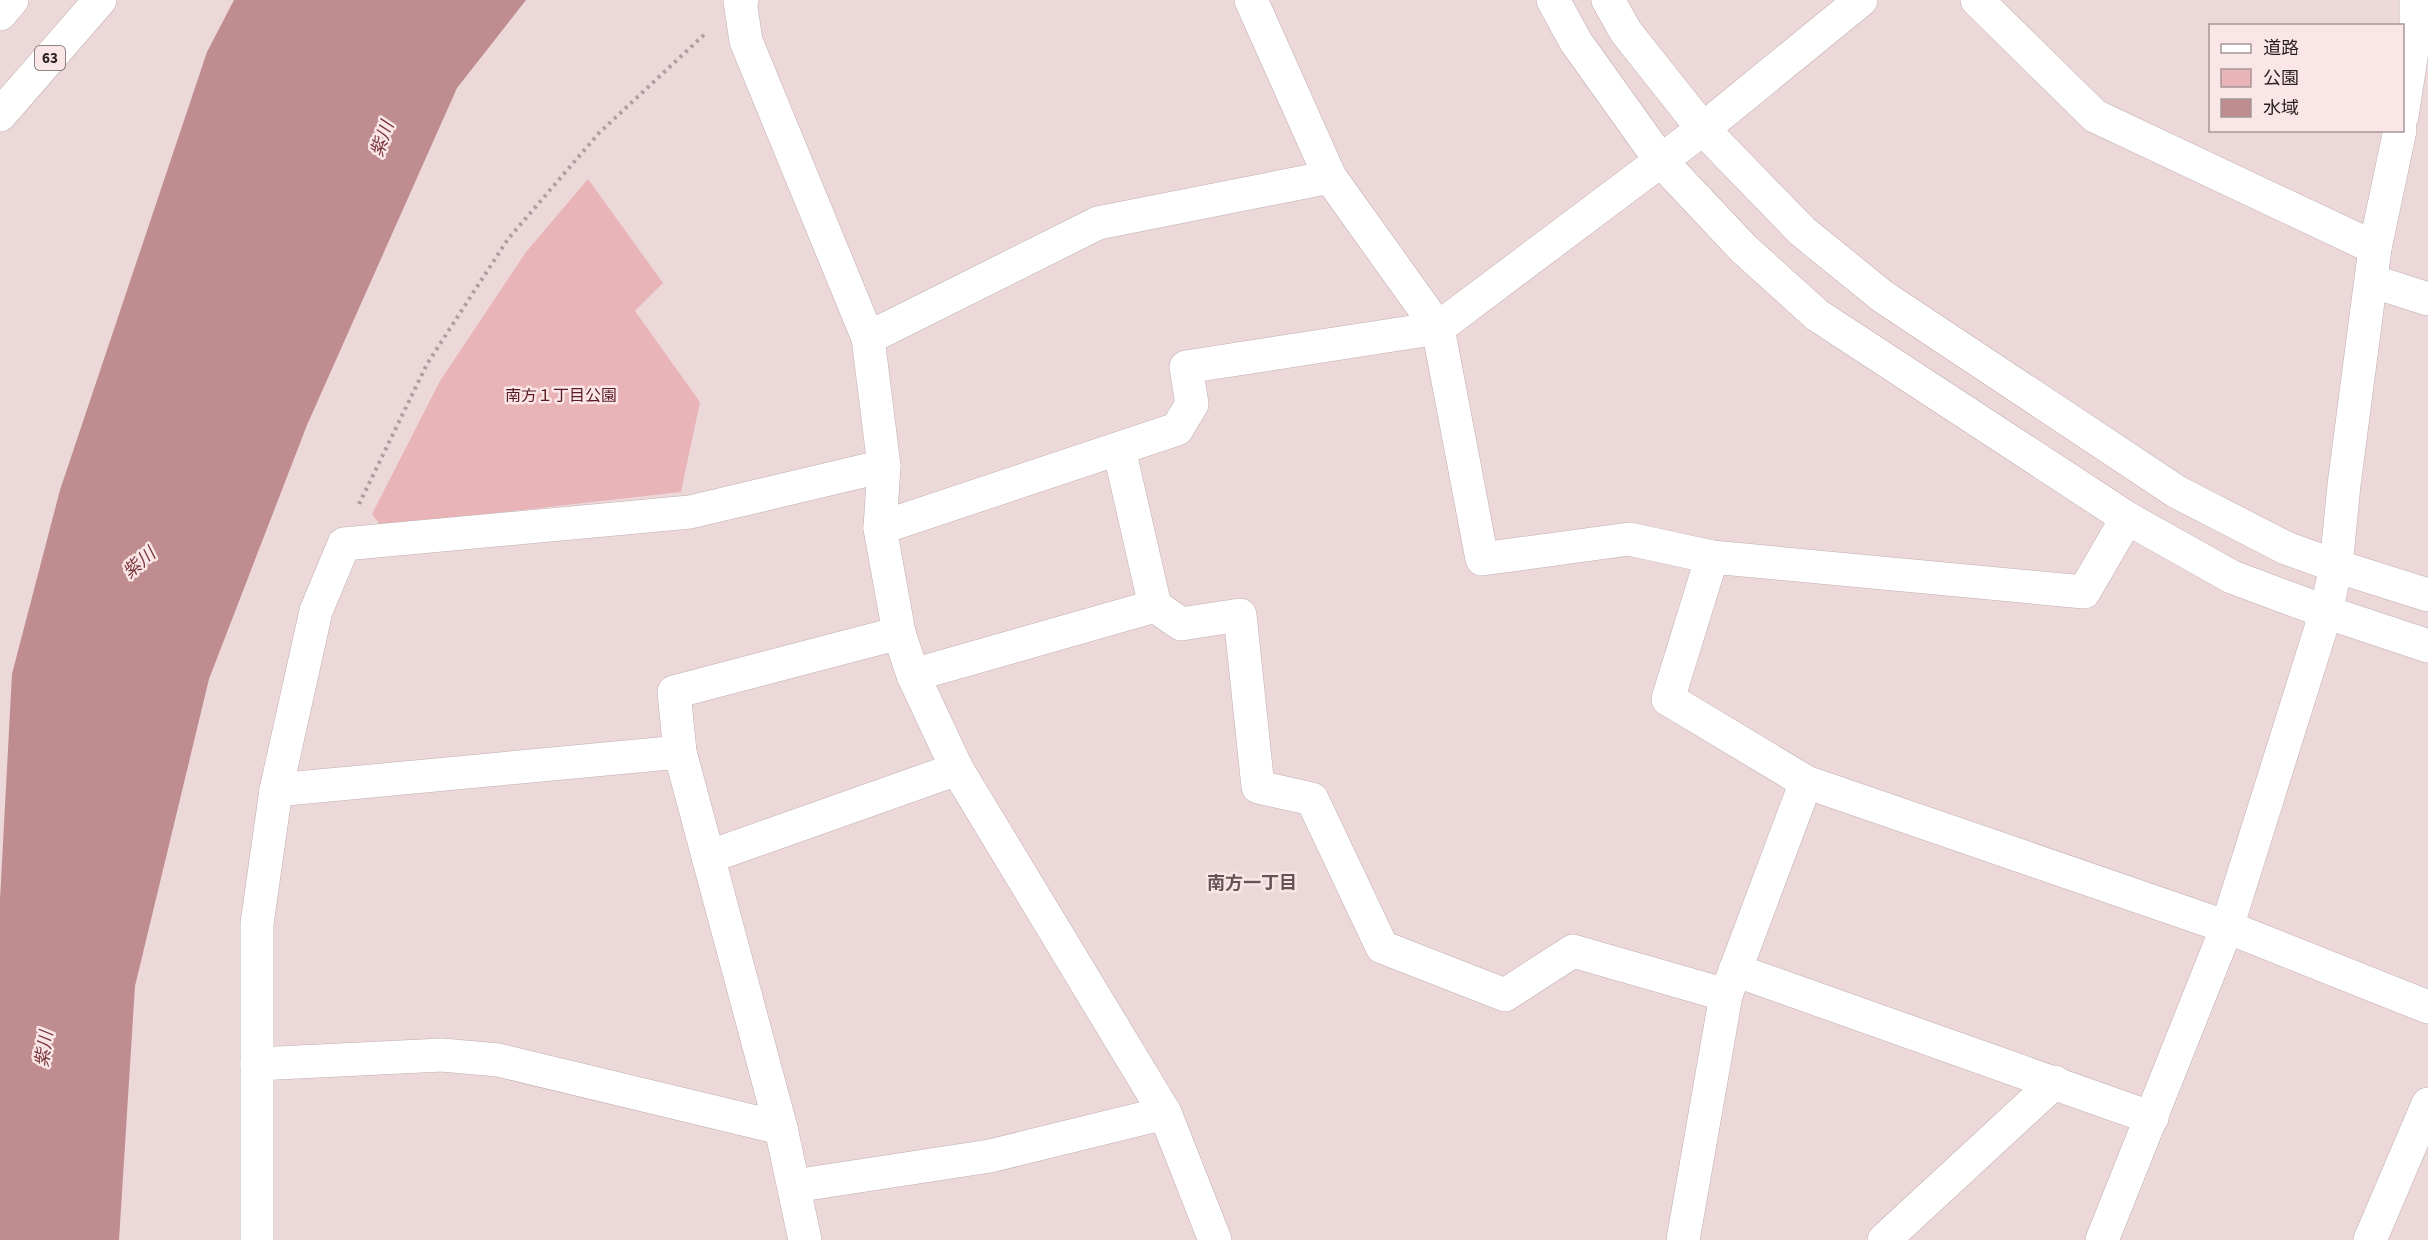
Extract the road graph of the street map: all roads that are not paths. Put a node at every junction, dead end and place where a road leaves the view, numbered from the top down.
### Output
1 (12, 0) edge
2 (100, 0) edge
3 (1251, 0) edge
4 (1552, 0) edge
5 (1608, 0) edge
6 (1861, 0) edge
7 (1977, 0) edge
8 (741, 1) edge
9 (0, 14) edge
10 (2420, 16) edge
11 (2404, 110) edge
12 (0, 115) edge
13 (1703, 129) junction
14 (2400, 132) edge
15 (1661, 160) junction
16 (1330, 177) junction
17 (2375, 248) junction
18 (2372, 281) junction
19 (2428, 299) edge
20 (1438, 328) junction
21 (868, 338) junction
22 (1119, 449) junction
23 (884, 466) junction
24 (2127, 519) junction
25 (880, 528) junction
26 (1712, 557) junction
27 (2336, 566) junction
28 (2428, 595) edge
29 (1155, 606) junction
30 (2326, 612) junction
31 (899, 633) junction
32 (2428, 646) edge
33 (913, 675) junction
34 (680, 752) junction
35 (957, 769) junction
36 (1806, 782) junction
37 (276, 790) junction
38 (708, 857) junction
39 (2227, 927) junction
40 (1731, 982) junction
41 (2428, 1007) edge
42 (257, 1064) junction
43 (2055, 1082) junction
44 (2428, 1104) edge
45 (1165, 1113) junction
46 (2152, 1118) junction
47 (781, 1128) junction
48 (794, 1186) junction
49 (257, 1240) edge
50 (806, 1240) edge
51 (1215, 1240) edge
52 (1683, 1240) edge
53 (1884, 1240) edge
54 (2102, 1240) edge
55 (2370, 1240) edge

1 - 9 street
2 - 12 street, 63
3 - 16 street
4 - 15 street
5 - 13 street
6 - 13 street
7 - 17 street
8 - 21 street
10 - 11 street
13 - 15 street
13 - 27 street
14 - 17 street
15 - 20 street
15 - 24 street
16 - 20 street
16 - 21 street
17 - 18 street
18 - 19 street
18 - 27 street
20 - 22 street
20 - 26 street
21 - 23 street
22 - 25 street
22 - 29 street
23 - 25 street
23 - 37 street
24 - 26 street
24 - 30 street
25 - 31 street
26 - 36 street
27 - 28 street
27 - 30 street
29 - 33 street
29 - 40 street
30 - 32 street
30 - 39 street
31 - 33 street
31 - 34 street
33 - 35 street
34 - 37 street
34 - 38 street
35 - 38 street
35 - 45 street
36 - 39 street
36 - 40 street
37 - 42 street
38 - 47 street
39 - 41 street
39 - 46 street
40 - 43 street
40 - 52 street
42 - 47 street
42 - 49 street
43 - 46 street
43 - 53 street
44 - 55 street
45 - 48 street
45 - 51 street
46 - 54 street
47 - 48 street
48 - 50 street

